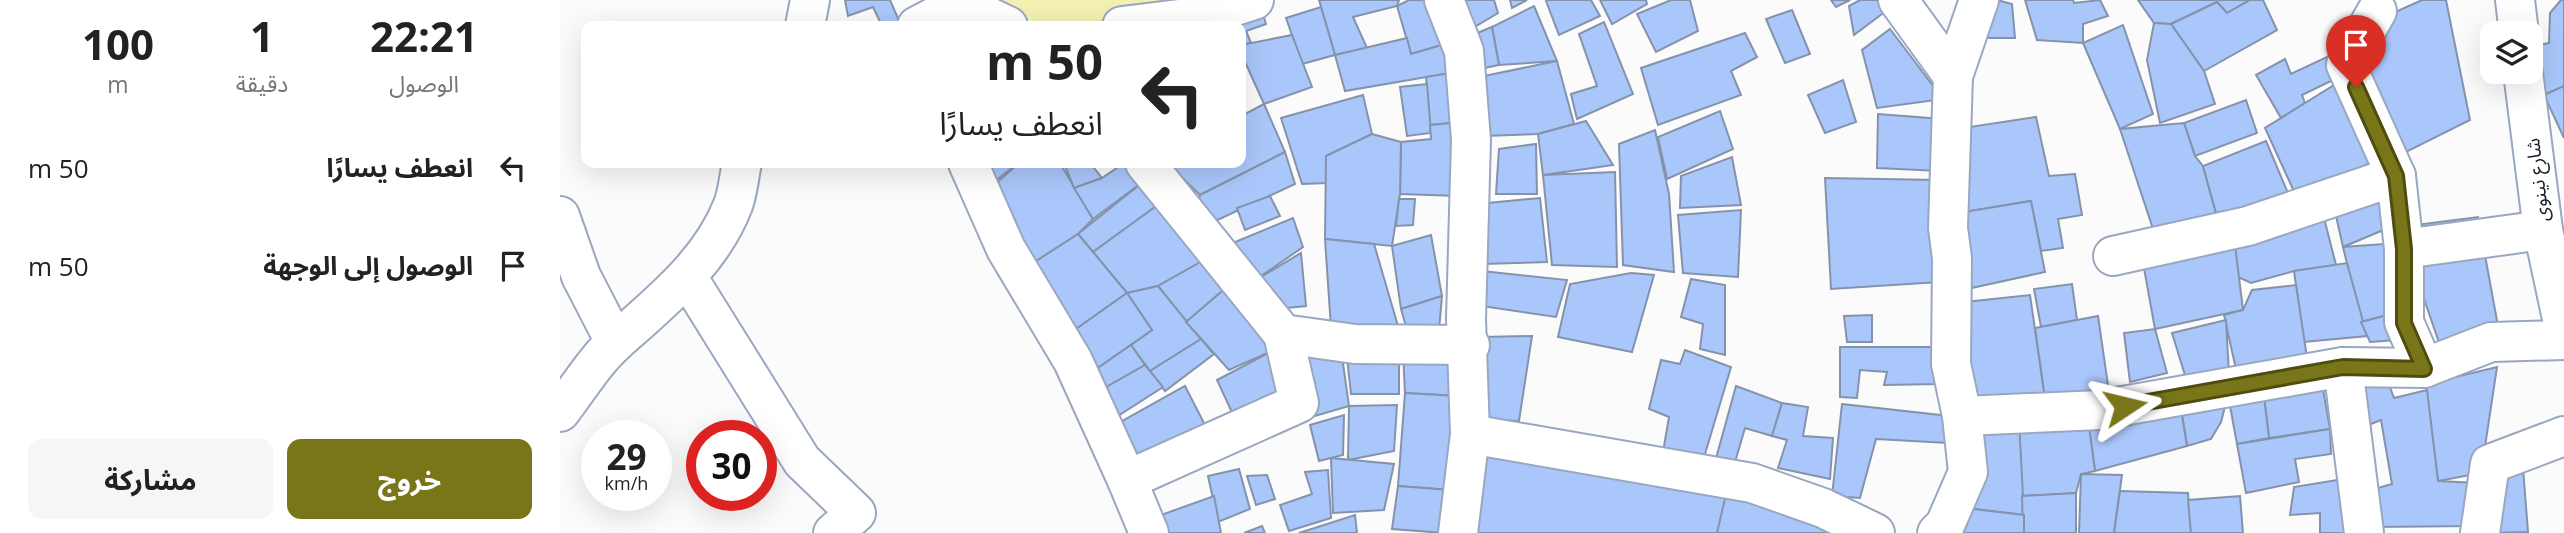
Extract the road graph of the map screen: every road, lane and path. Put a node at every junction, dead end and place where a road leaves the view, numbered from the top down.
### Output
1 (810, 0) edge
2 (1254, 0) edge
3 (1444, 0) edge
4 (1898, 0) edge
5 (1979, 0) edge
6 (2515, 0) edge
7 (956, 2) edge
8 (2383, 4) edge
9 (806, 21) edge
10 (925, 21) edge
11 (997, 21) edge
12 (1164, 21) edge
13 (2518, 21) edge
14 (1953, 76) junction
15 (2525, 84) edge
16 (741, 168) edge
17 (970, 168) edge
18 (1149, 168) edge
19 (2396, 176) junction
20 (560, 216) edge
21 (2543, 230) junction
22 (2404, 249) junction
23 (2113, 256) dead end
24 (688, 278) junction
25 (2564, 328) edge
26 (1283, 334) junction
27 (2564, 340) edge
28 (615, 342) junction
29 (1470, 345) junction
30 (2343, 367) junction
31 (2424, 369) junction
32 (560, 412) edge
33 (1962, 416) junction
34 (1470, 434) junction
35 (2564, 436) edge
36 (1127, 480) junction
37 (833, 533) edge
38 (1149, 533) edge
39 (1458, 533) edge
40 (1875, 533) edge
41 (1937, 533) edge
42 (2364, 533) edge
43 (2480, 533) edge

1 - 9 street
2 - 12 street
3 - 29 street
4 - 14 street
5 - 14 street
6 - 13 street
7 - 10 street
7 - 11 street
8 - 19 street
14 - 33 street
15 - 21 street, شارع نينوى
16 - 24 street
17 - 36 street
18 - 26 street
19 - 22 street
19 - 23 street
20 - 28 street
21 - 22 street
21 - 25 street, شارع نينوى
22 - 31 street
24 - 28 street
24 - 37 street
26 - 29 street
26 - 36 street
27 - 31 street
28 - 32 street
29 - 34 street
30 - 31 street
30 - 33 street
30 - 42 street
33 - 41 street
34 - 39 street
34 - 40 street
35 - 43 street
36 - 38 street

